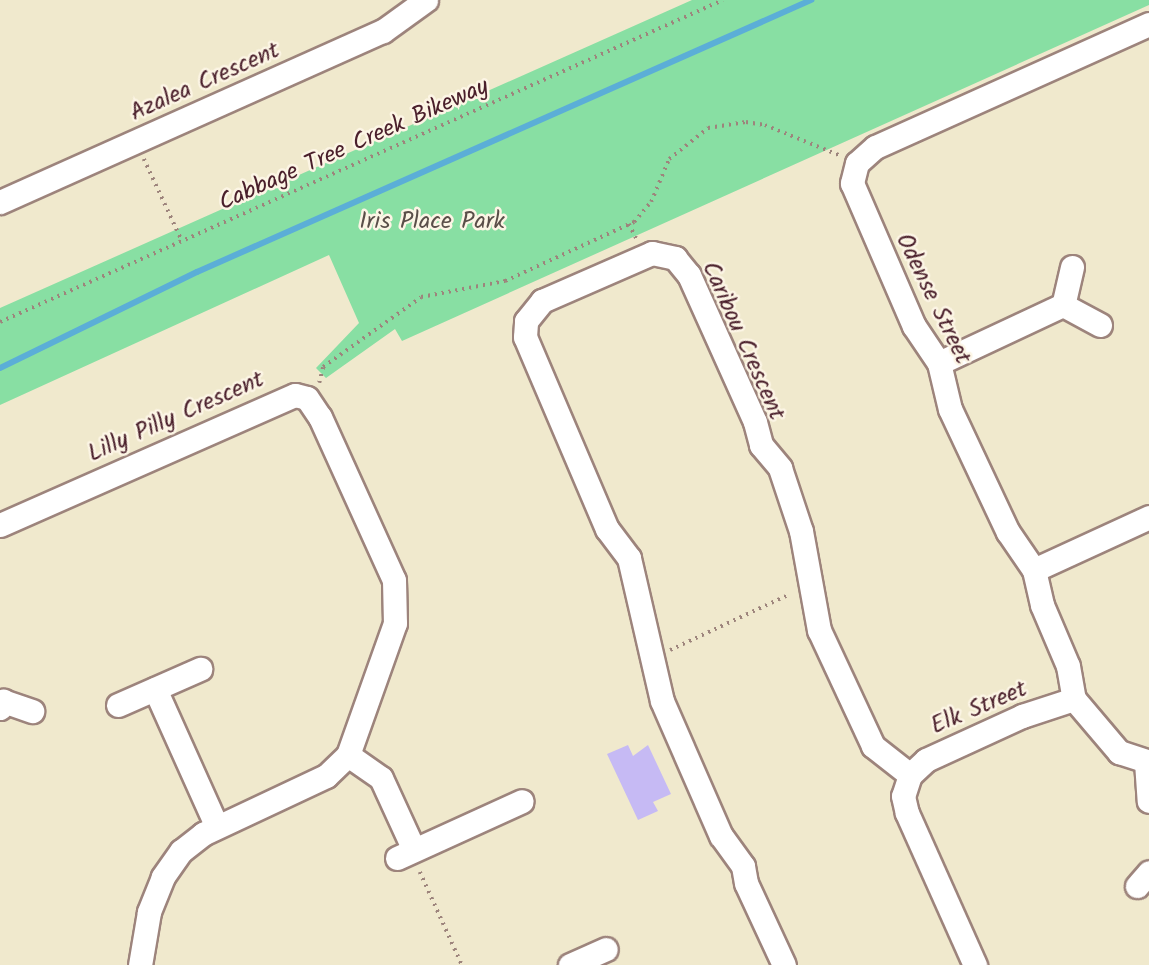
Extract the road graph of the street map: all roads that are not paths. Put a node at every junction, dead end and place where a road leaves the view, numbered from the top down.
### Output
1 (426, 0) edge
2 (1149, 23) edge
3 (0, 202) edge
4 (1072, 267) dead end
5 (1063, 306) junction
6 (1100, 325) dead end
7 (939, 363) junction
8 (1149, 517) edge
9 (0, 525) edge
10 (1034, 570) junction
11 (200, 669) dead end
12 (155, 689) junction
13 (1074, 699) junction
14 (1, 702) edge
15 (118, 705) dead end
16 (32, 710) dead end
17 (348, 755) junction
18 (1148, 762) edge
19 (910, 775) junction
20 (522, 801) dead end
21 (1149, 801) edge
22 (217, 827) junction
23 (606, 949) dead end
24 (578, 963) edge
25 (139, 965) edge
26 (784, 965) edge
27 (974, 965) edge

1 - 3 street, Azalea Crescent
2 - 7 street, Odense Street
4 - 5 street
5 - 6 street
5 - 7 street
7 - 10 street, Odense Street
8 - 10 street
9 - 17 street, Lilly Pilly Crescent
10 - 13 street, Odense Street
11 - 12 street
12 - 15 street
12 - 22 street
13 - 18 street
13 - 19 street, Elk Street
14 - 16 street
17 - 20 street
17 - 22 street
18 - 21 street
19 - 26 street, Caribou Crescent
19 - 27 street
22 - 25 street
23 - 24 street

